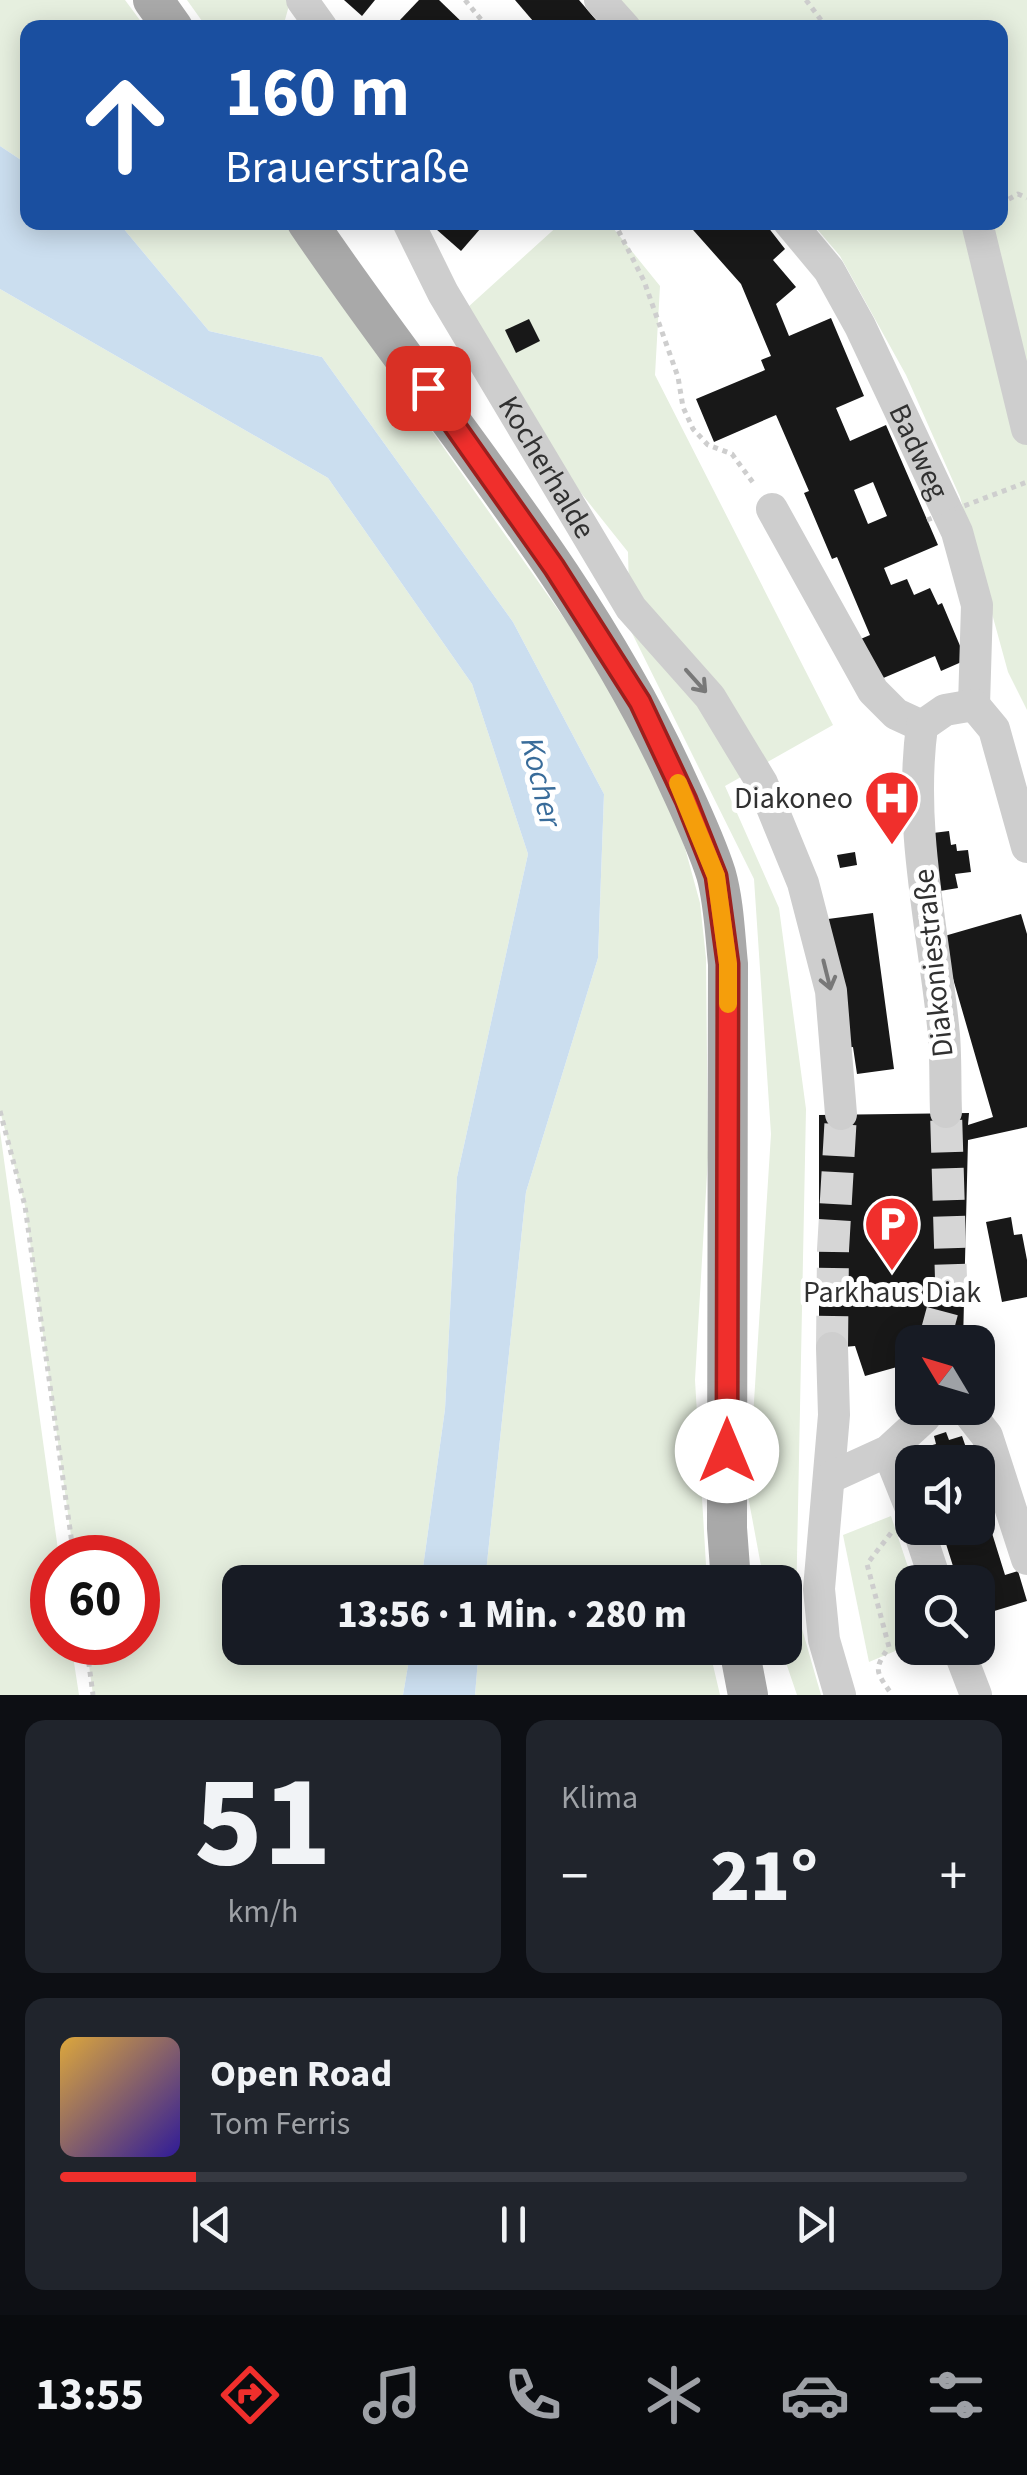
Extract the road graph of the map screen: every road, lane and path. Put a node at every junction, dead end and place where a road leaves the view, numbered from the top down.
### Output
1 (465, 0) edge
2 (600, 0) edge
3 (481, 20) edge
4 (618, 20) edge
5 (314, 230) edge
6 (412, 230) edge
7 (618, 230) edge
8 (796, 230) edge
9 (992, 230) edge
10 (1027, 429) edge
11 (1027, 482) edge
12 (772, 509) joint
13 (926, 520) dead end
14 (631, 608) junction
15 (596, 632) junction
16 (984, 717) junction
17 (922, 726) junction
18 (1027, 768) edge
19 (1027, 848) edge
20 (0, 1111) edge
21 (946, 1112) tunnel mouth
22 (841, 1114) tunnel mouth
23 (832, 1348) tunnel mouth
24 (901, 1425) edge
25 (916, 1425) edge
26 (977, 1425) edge
27 (888, 1451) junction
28 (895, 1468) edge
29 (831, 1478) junction
30 (895, 1529) edge
31 (71, 1535) edge
32 (1027, 1558) edge
33 (729, 1565) edge
34 (89, 1665) edge
35 (742, 1665) edge
36 (965, 1665) edge
37 (94, 1695) edge
38 (748, 1695) edge
39 (840, 1695) edge
40 (892, 1695) edge
41 (976, 1695) edge

1 - 3 path
2 - 4 street
5 - 15 main road
6 - 14 street, Kocherhalde
7 - 12 path
8 - 16 street, Badweg
9 - 10 street
11 - 13 path, bridge
12 - 17 street
14 - 15 street
14 -> 22 street
15 - 33 main road
16 - 17 street
16 - 18 street
16 - 19 street
17 - 21 street, Diakoniestraße
20 - 31 path
23 - 29 street
24 - 27 street
25 - 27 street
26 - 32 street
27 - 28 street
27 - 29 street
29 - 39 street
30 - 40 path
34 - 37 path
35 - 38 main road
36 - 41 street

